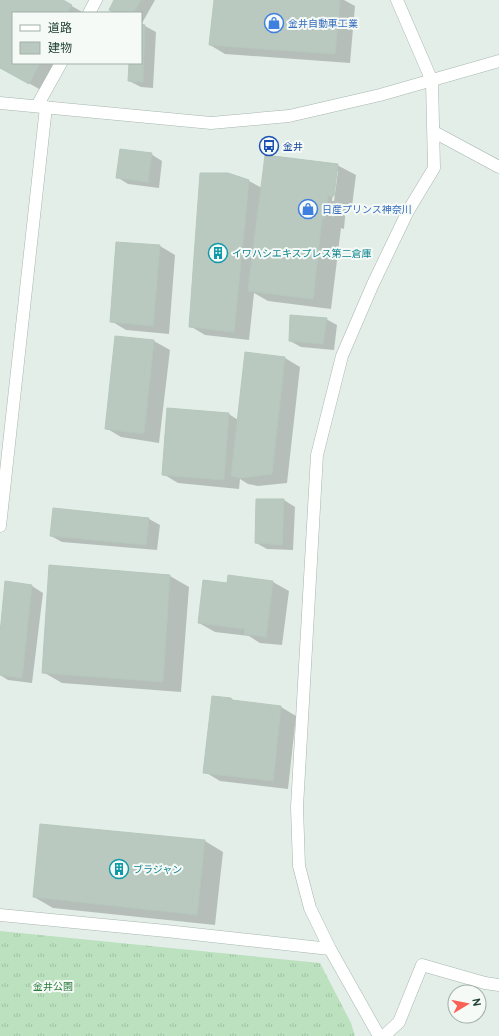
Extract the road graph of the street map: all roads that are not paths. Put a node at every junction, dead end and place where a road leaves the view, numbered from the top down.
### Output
1 (96, 0) edge
2 (397, 0) edge
3 (90, 12) edge
4 (499, 61) edge
5 (61, 64) edge
6 (432, 80) junction
7 (0, 103) edge
8 (41, 107) junction
9 (434, 132) junction
10 (499, 167) edge
11 (0, 526) edge
12 (0, 915) edge
13 (330, 949) junction
14 (499, 985) edge
15 (379, 1036) edge
16 (384, 1036) edge

1 - 3 street
2 - 6 street
4 - 6 street
5 - 8 street
6 - 8 street
6 - 9 street
7 - 8 street
8 - 11 street
9 - 10 street
9 - 13 street
12 - 13 street
13 - 15 street
14 - 16 street

